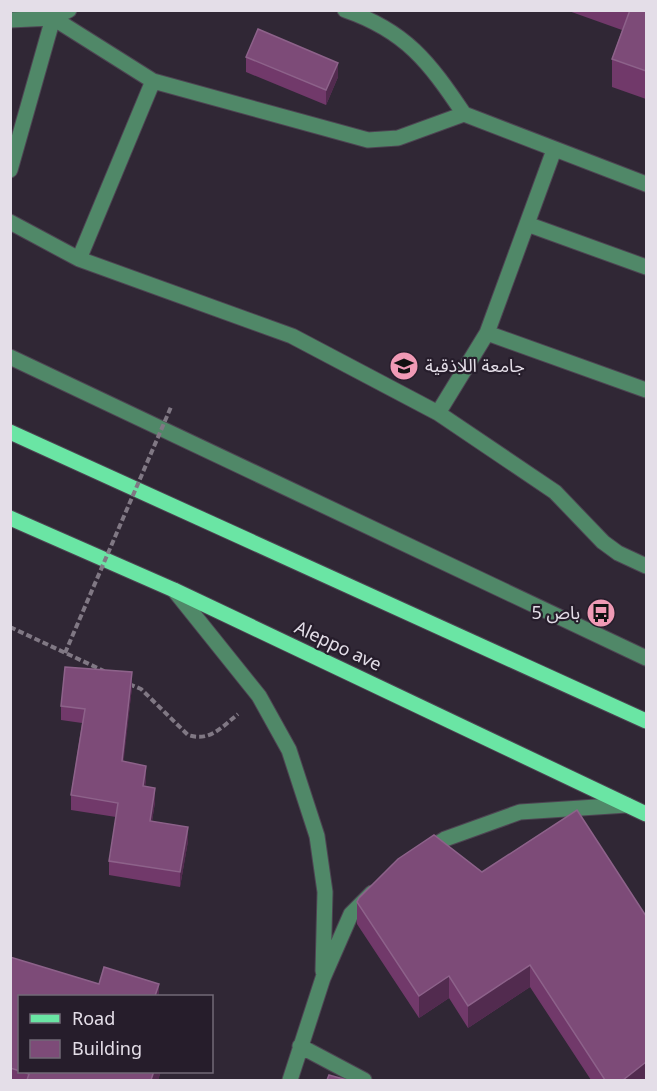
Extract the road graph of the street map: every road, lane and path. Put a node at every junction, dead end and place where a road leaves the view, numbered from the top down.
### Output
1 (69, 10) edge
2 (345, 10) edge
3 (53, 18) junction
4 (10, 20) edge
5 (153, 81) junction
6 (464, 114) junction
7 (554, 150) junction
8 (10, 170) edge
9 (646, 184) edge
10 (10, 222) edge
11 (527, 224) junction
12 (79, 259) junction
13 (646, 267) edge
14 (487, 333) junction
15 (10, 357) edge
16 (646, 390) edge
17 (171, 407) dead end
18 (438, 413) junction
19 (10, 432) edge
20 (10, 518) edge
21 (646, 566) edge
22 (174, 590) junction
23 (10, 627) edge
24 (65, 653) junction
25 (646, 658) edge
26 (112, 676) edge
27 (122, 680) edge
28 (259, 696) junction
29 (646, 721) edge
30 (627, 805) junction
31 (646, 814) edge
32 (410, 861) edge
33 (384, 881) edge
34 (322, 978) junction
35 (300, 1046) junction
36 (290, 1080) edge
37 (364, 1080) edge

1 - 3 street
2 - 6 street
3 - 4 street
3 - 5 street
3 - 8 street
5 - 6 street
5 - 12 street
6 - 7 street
7 - 9 street
7 - 11 street
10 - 12 street
11 - 13 street
11 - 14 street
12 - 18 street
14 - 16 street
14 - 18 street
15 - 25 street
17 - 24 path, bridge
18 - 21 street
19 - 29 main road
20 - 22 main road, Aleppo ave
22 - 28 street
22 - 30 main road, Aleppo ave
23 - 24 path
24 - 26 path
27 - 28 path
28 - 34 street
30 - 31 main road, Aleppo ave
30 - 32 street
33 - 34 street
34 - 35 street
35 - 36 street
35 - 37 street

